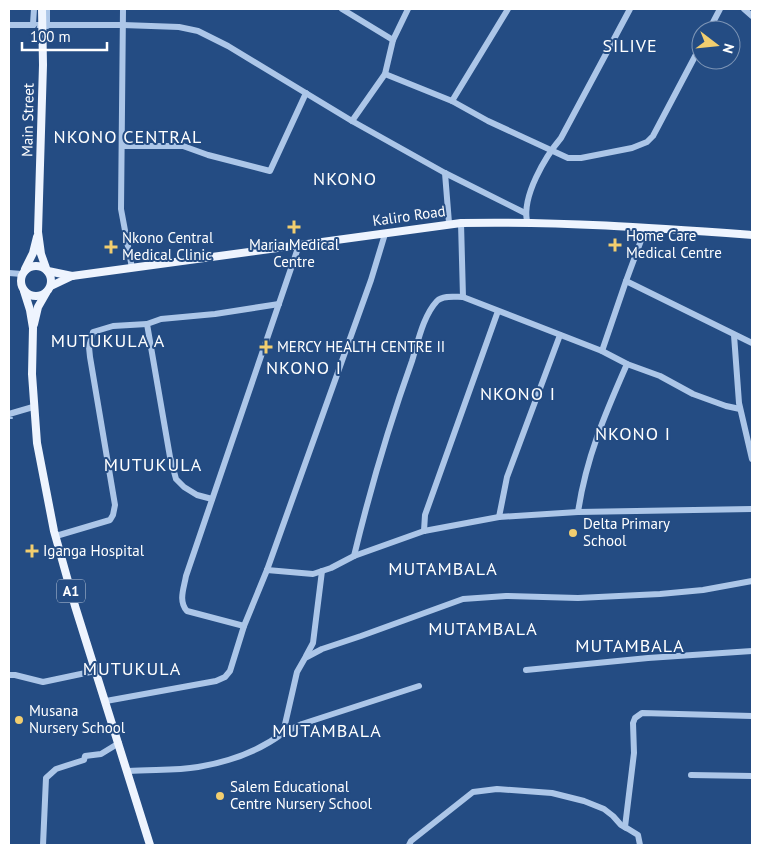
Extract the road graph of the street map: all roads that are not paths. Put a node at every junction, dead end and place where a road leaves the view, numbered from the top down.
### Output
1 (34, 9) edge
2 (42, 9) edge
3 (47, 9) edge
4 (122, 9) edge
5 (342, 9) edge
6 (408, 9) edge
7 (508, 9) edge
8 (630, 9) edge
9 (744, 9) edge
10 (752, 16) edge
11 (33, 24) junction
12 (9, 25) edge
13 (123, 25) junction
14 (45, 26) junction
15 (393, 40) junction
16 (691, 64) edge
17 (385, 74) junction
18 (306, 93) junction
19 (452, 101) junction
20 (352, 121) junction
21 (122, 146) junction
22 (551, 151) junction
23 (445, 173) junction
24 (526, 217) junction
25 (461, 222) junction
26 (449, 224) junction
27 (646, 227) junction
28 (38, 232) junction
29 (385, 234) junction
30 (752, 235) edge
31 (299, 245) junction
32 (132, 268) junction
33 (47, 269) junction
34 (24, 271) junction
35 (9, 273) edge
36 (72, 276) junction
37 (626, 280) junction
38 (51, 286) junction
39 (24, 291) junction
40 (46, 293) junction
41 (463, 297) junction
42 (279, 304) junction
43 (498, 311) junction
44 (147, 324) junction
45 (33, 328) junction
46 (560, 335) junction
47 (734, 335) junction
48 (752, 343) edge
49 (602, 351) junction
50 (627, 364) junction
51 (33, 407) junction
52 (740, 409) junction
53 (9, 414) edge
54 (750, 438) edge
55 (752, 459) edge
56 (212, 499) junction
57 (752, 509) edge
58 (578, 512) junction
59 (500, 518) junction
60 (424, 531) junction
61 (56, 536) junction
62 (354, 556) junction
63 (267, 570) junction
64 (322, 570) junction
65 (752, 581) edge
66 (244, 626) junction
67 (752, 651) edge
68 (306, 658) junction
69 (526, 670) dead end
70 (95, 671) junction
71 (9, 675) edge
72 (419, 686) dead end
73 (106, 701) junction
74 (288, 713) junction
75 (752, 716) edge
76 (300, 726) junction
77 (284, 733) junction
78 (119, 743) junction
79 (128, 771) junction
80 (691, 775) dead end
81 (752, 776) edge
82 (626, 828) junction
83 (42, 845) edge
84 (150, 845) edge
85 (409, 845) edge
86 (640, 845) edge

1 - 11 street
2 - 14 main road, Main Street / A1
3 - 14 street, Main Street
4 - 13 street
5 - 15 street
6 - 15 street
7 - 19 street
8 - 22 street
9 - 10 street
11 - 12 street
11 - 14 street
13 - 14 street
13 - 18 street
13 - 21 street
14 - 28 main road, Main Street / A1
15 - 17 street
16 - 22 street
17 - 19 street
17 - 20 street
18 - 20 street
18 - 21 street
19 - 22 street
20 - 23 street
21 - 32 street
22 - 24 street
23 - 24 street
23 - 26 street
24 - 25 main road, Kaliro Road
24 - 27 main road, Kaliro Road
25 - 26 main road, Kaliro Road
25 - 41 street
26 - 29 main road, Kaliro Road
27 - 30 main road, Kaliro Road
27 - 37 street
28 - 33 main road, A1
28 - 34 main road, A1
29 - 31 main road, Kaliro Road
29 - 63 street
31 - 32 main road, Kaliro Road
31 - 42 street
32 - 36 main road, Kaliro Road
33 - 34 main road
33 - 36 main road, Kaliro Road
33 - 38 main road, A1
34 - 35 street
34 - 39 main road, A1
36 - 38 main road, Kaliro Road
37 - 47 street
37 - 49 street
38 - 40 main road, A1
39 - 40 main road
39 - 45 main road, A1
40 - 45 main road, A1
41 - 43 street
41 - 62 street
42 - 44 street
42 - 56 street
43 - 46 street
43 - 60 street
44 - 56 street
44 - 61 street
45 - 51 main road, A1
46 - 49 street
46 - 59 street
47 - 48 street
47 - 52 street
49 - 50 street
50 - 52 street
50 - 58 street
51 - 53 street
51 - 61 main road, A1
52 - 54 street
54 - 55 street
56 - 66 street
57 - 58 street
58 - 59 street
59 - 60 street
60 - 62 street
61 - 70 main road, A1
62 - 64 street
63 - 64 street
63 - 66 street
64 - 68 street
65 - 68 street
66 - 73 street
67 - 69 street
68 - 74 street
70 - 71 street
70 - 73 main road, A1
72 - 76 street
73 - 78 main road, A1
74 - 76 street
74 - 77 street
75 - 82 street
76 - 77 street
77 - 79 street
78 - 79 main road, A1
78 - 83 street
79 - 84 main road, A1
80 - 81 street
82 - 85 street
82 - 86 street

